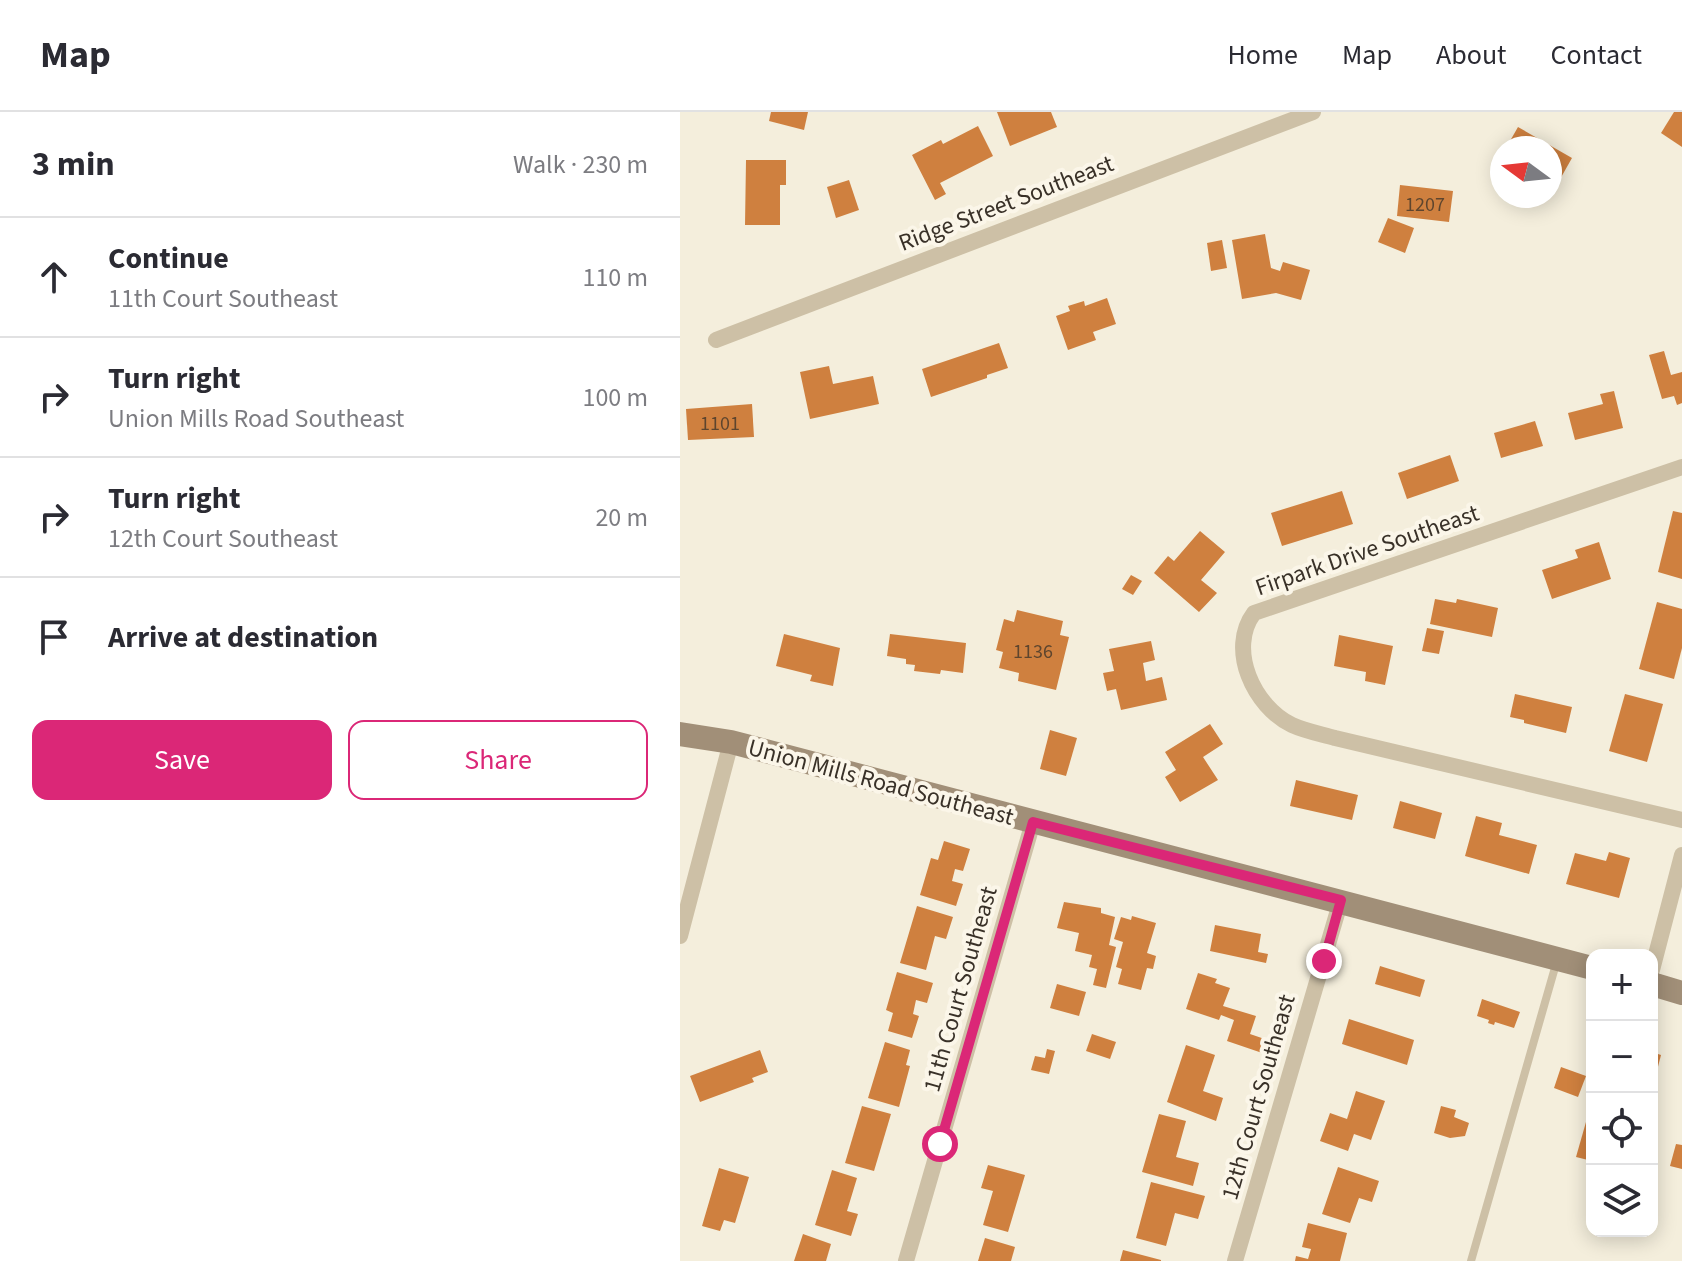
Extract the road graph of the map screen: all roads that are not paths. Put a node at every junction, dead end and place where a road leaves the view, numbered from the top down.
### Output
1 (1313, 112) edge
2 (716, 340) dead end
3 (1682, 467) edge
4 (680, 734) edge
5 (731, 742) junction
6 (1682, 820) edge
7 (1033, 822) junction
8 (1682, 855) edge
9 (1341, 900) junction
10 (680, 936) edge
11 (1657, 949) edge
12 (1558, 959) junction
13 (1586, 966) edge
14 (1658, 986) edge
15 (1682, 993) edge
16 (906, 1261) edge
17 (1235, 1261) edge
18 (1471, 1261) edge

1 - 2 street, Ridge Street Southeast
3 - 6 street, Firpark Drive Southeast
4 - 5 street, Union Mills Road Southeast
5 - 7 street, Union Mills Road Southeast
5 - 10 street
7 - 9 street, Union Mills Road Southeast
7 - 16 street, 11th Court Southeast
8 - 11 street
9 - 12 street, Union Mills Road Southeast
9 - 17 street, 12th Court Southeast
12 - 13 street, Union Mills Road Southeast
12 - 18 lane
14 - 15 street

